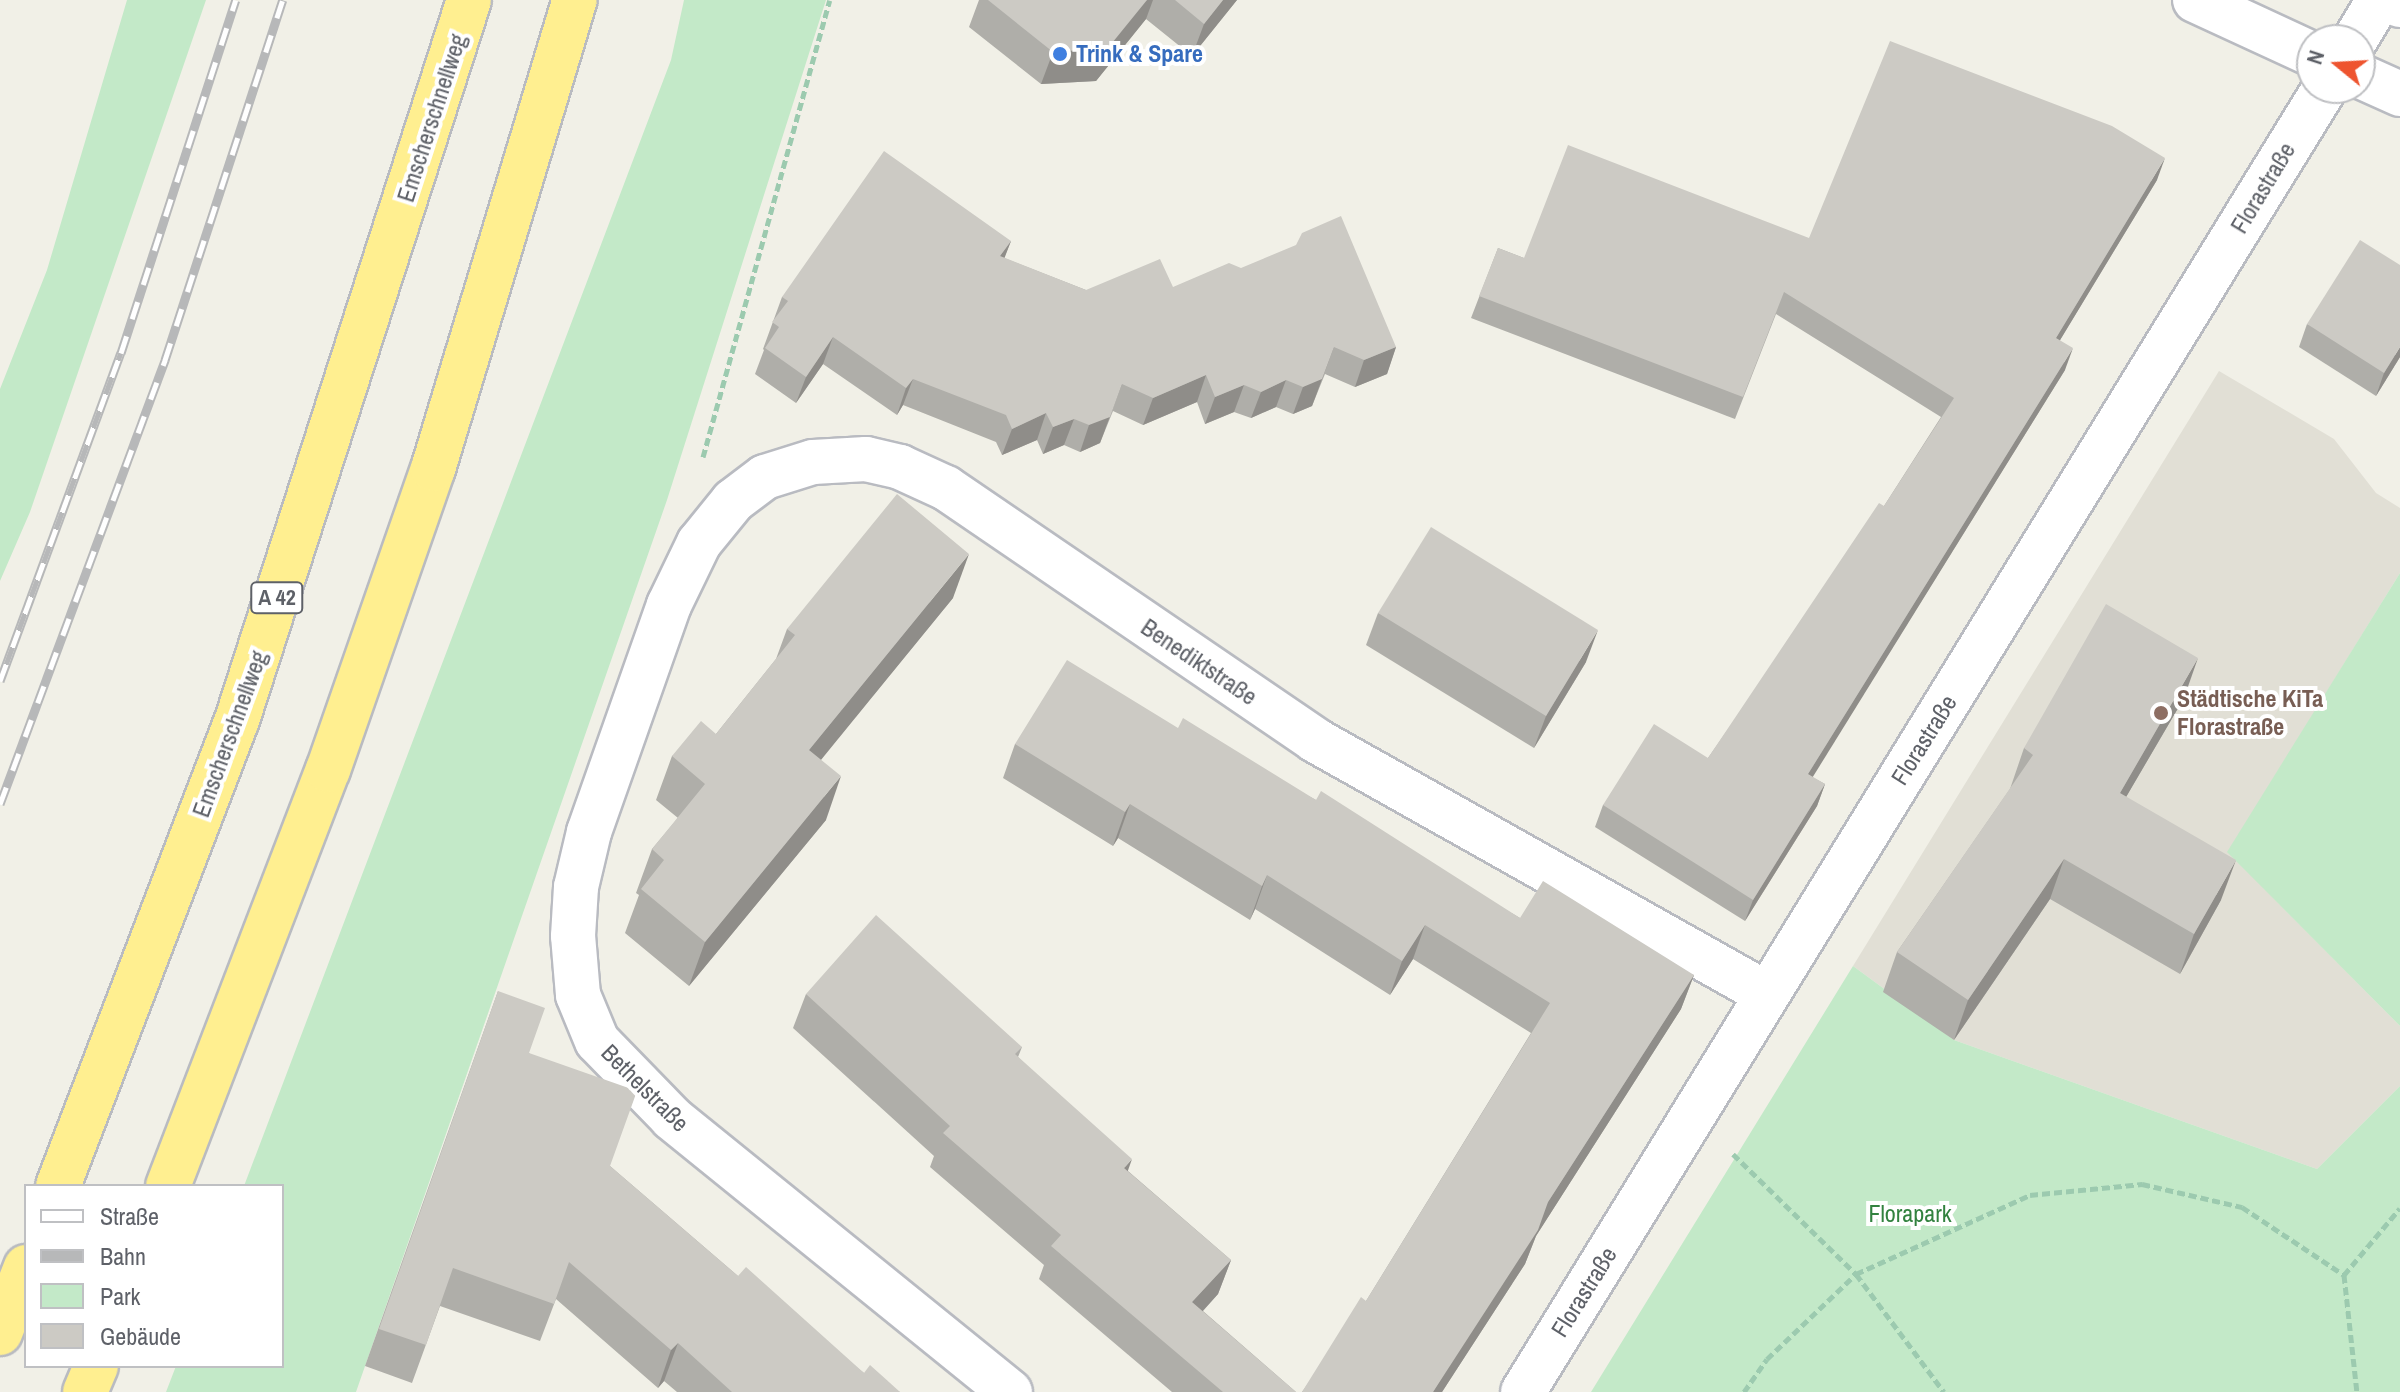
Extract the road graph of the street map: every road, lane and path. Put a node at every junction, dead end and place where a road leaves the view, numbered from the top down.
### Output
1 (469, 0) edge
2 (575, 0) edge
3 (830, 0) edge
4 (2195, 0) edge
5 (2379, 0) edge
6 (2388, 0) edge
7 (2400, 5) edge
8 (2365, 24) edge
9 (2296, 47) edge
10 (2376, 83) edge
11 (2400, 94) edge
12 (2315, 104) edge
13 (733, 501) junction
14 (669, 605) joint
15 (1767, 994) junction
16 (1692, 1117) junction
17 (59, 1184) edge
18 (169, 1184) edge
19 (2400, 1208) edge
20 (24, 1272) edge
21 (1856, 1274) junction
22 (2344, 1275) junction
23 (0, 1333) edge
24 (95, 1368) edge
25 (85, 1392) edge
26 (1010, 1392) edge
27 (1523, 1392) edge
28 (1744, 1392) edge
29 (1944, 1392) edge
30 (2357, 1392) edge

1 - 17 highway, Emscherschnellweg / A 42
2 - 18 highway
3 - 13 path
4 - 9 street
5 - 8 street
6 - 7 street
10 - 11 street
12 - 15 street, Florastraße
13 - 14 street, Benediktstraße
13 - 15 street, Benediktstraße
14 - 26 street, Bethelstraße
15 - 16 street, Florastraße
16 - 21 path
16 - 27 street, Florastraße
19 - 22 path
20 - 23 highway
21 - 22 path
21 - 28 path
21 - 29 path
22 - 30 path
24 - 25 highway

